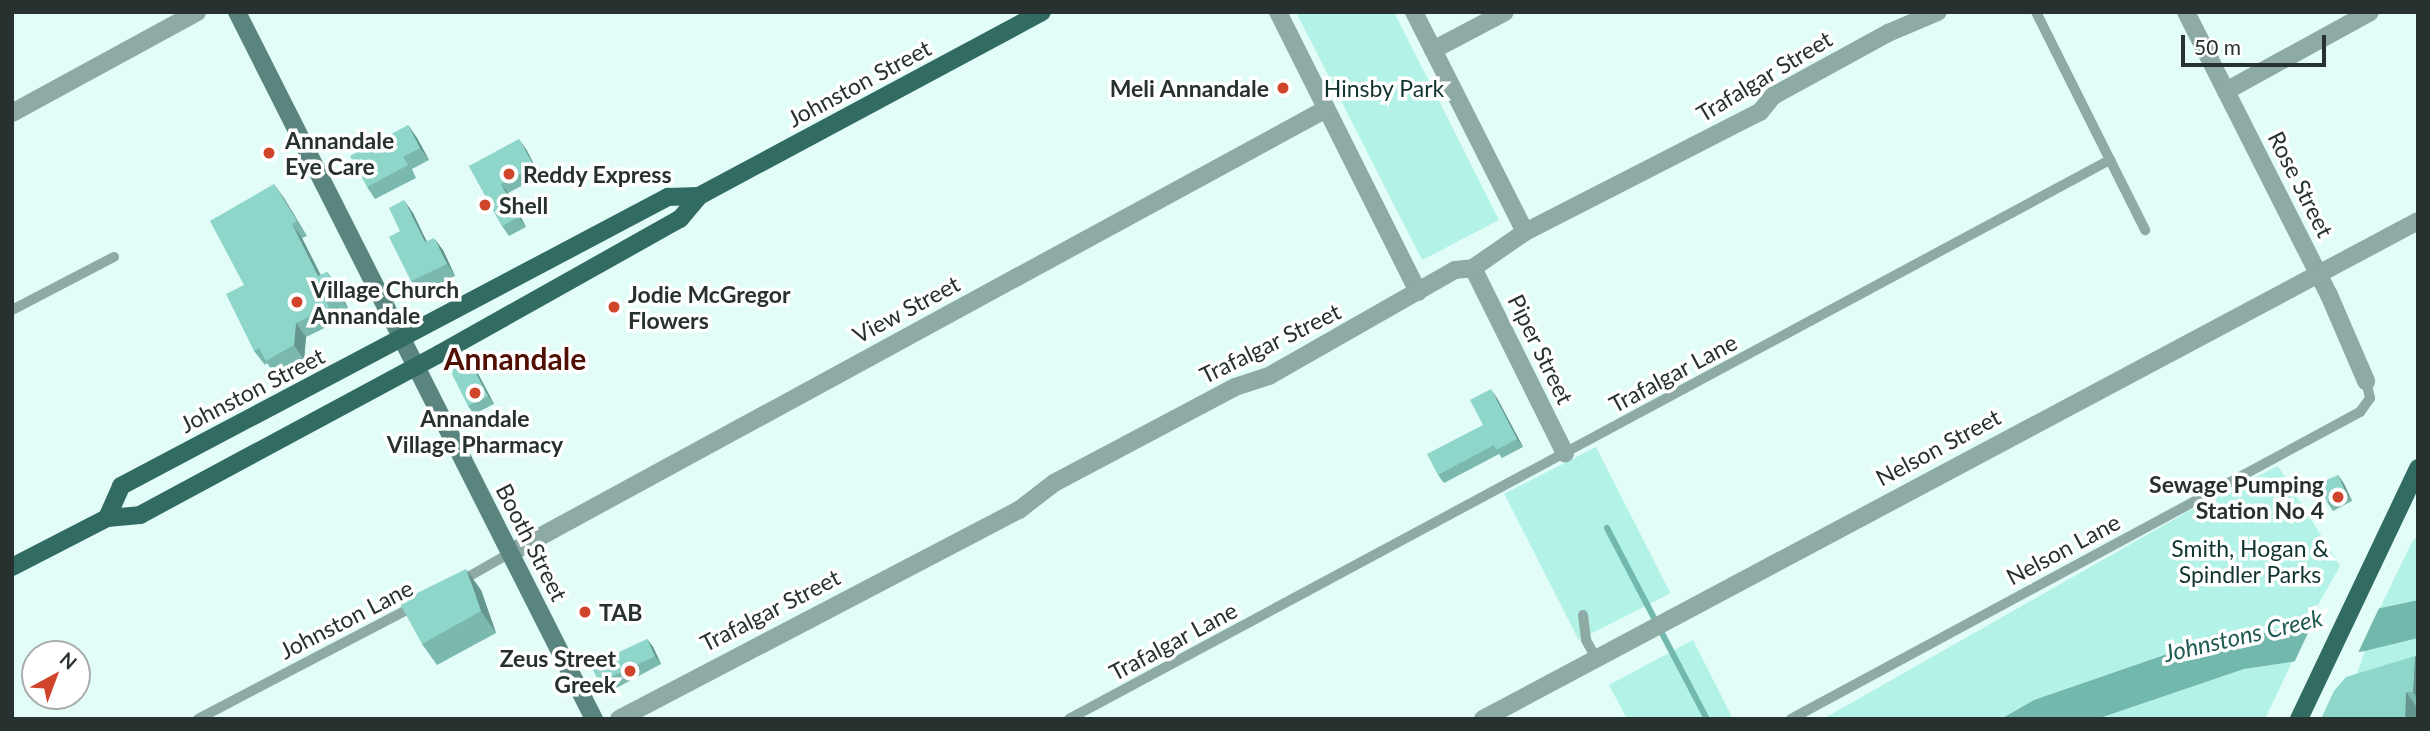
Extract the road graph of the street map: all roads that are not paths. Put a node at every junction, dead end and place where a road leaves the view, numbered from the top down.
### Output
1 (197, 12) edge
2 (237, 12) edge
3 (1042, 12) edge
4 (1278, 12) edge
5 (1414, 12) edge
6 (1505, 12) edge
7 (1938, 12) edge
8 (2036, 12) edge
9 (2186, 12) edge
10 (2370, 12) edge
11 (1433, 50) junction
12 (2226, 91) junction
13 (1326, 109) junction
14 (12, 113) edge
15 (2110, 160) junction
16 (699, 197) junction
17 (2418, 221) edge
18 (2145, 230) dead end
19 (1525, 232) junction
20 (114, 257) dead end
21 (1473, 268) junction
22 (2318, 272) junction
23 (1418, 292) junction
24 (12, 310) edge
25 (402, 339) junction
26 (416, 367) junction
27 (2366, 381) joint
28 (1565, 453) junction
29 (2418, 467) edge
30 (107, 518) junction
31 (510, 553) junction
32 (12, 567) edge
33 (453, 585) edge
34 (430, 597) edge
35 (1583, 615) dead end
36 (1596, 658) junction
37 (198, 719) edge
38 (594, 719) edge
39 (619, 719) edge
40 (1069, 719) edge
41 (1483, 719) edge
42 (1791, 719) edge
43 (2299, 719) edge

1 - 14 street
2 - 25 main road, Booth Street
3 - 16 main road, Johnston Street
4 - 13 street
5 - 11 street
6 - 11 street
7 - 19 street, Trafalgar Street
8 - 15 lane
9 - 12 street, Rose Street
10 - 12 street
11 - 19 street
12 - 22 street, Rose Street
13 - 23 street
13 - 31 street, View Street
15 - 18 lane
15 - 28 lane, Trafalgar Lane
16 - 25 main road, Johnston Street
16 - 26 main road, Johnston Street
17 - 22 street, Nelson Street
19 - 21 street, Trafalgar Street
20 - 24 lane
21 - 23 street, Trafalgar Street
21 - 28 street, Piper Street
22 - 27 street, Rose Street
22 - 36 street, Nelson Street
23 - 39 street, Trafalgar Street
25 - 26 main road, Booth Street
25 - 30 main road, Johnston Street
26 - 30 main road, Johnston Street
26 - 31 main road, Booth Street
27 - 42 lane, Nelson Lane
28 - 40 lane, Trafalgar Lane
29 - 43 main road
30 - 32 main road, Johnston Street
31 - 33 lane
31 - 38 main road, Booth Street
34 - 37 lane, Johnston Lane
35 - 36 lane
36 - 41 street, Nelson Street

